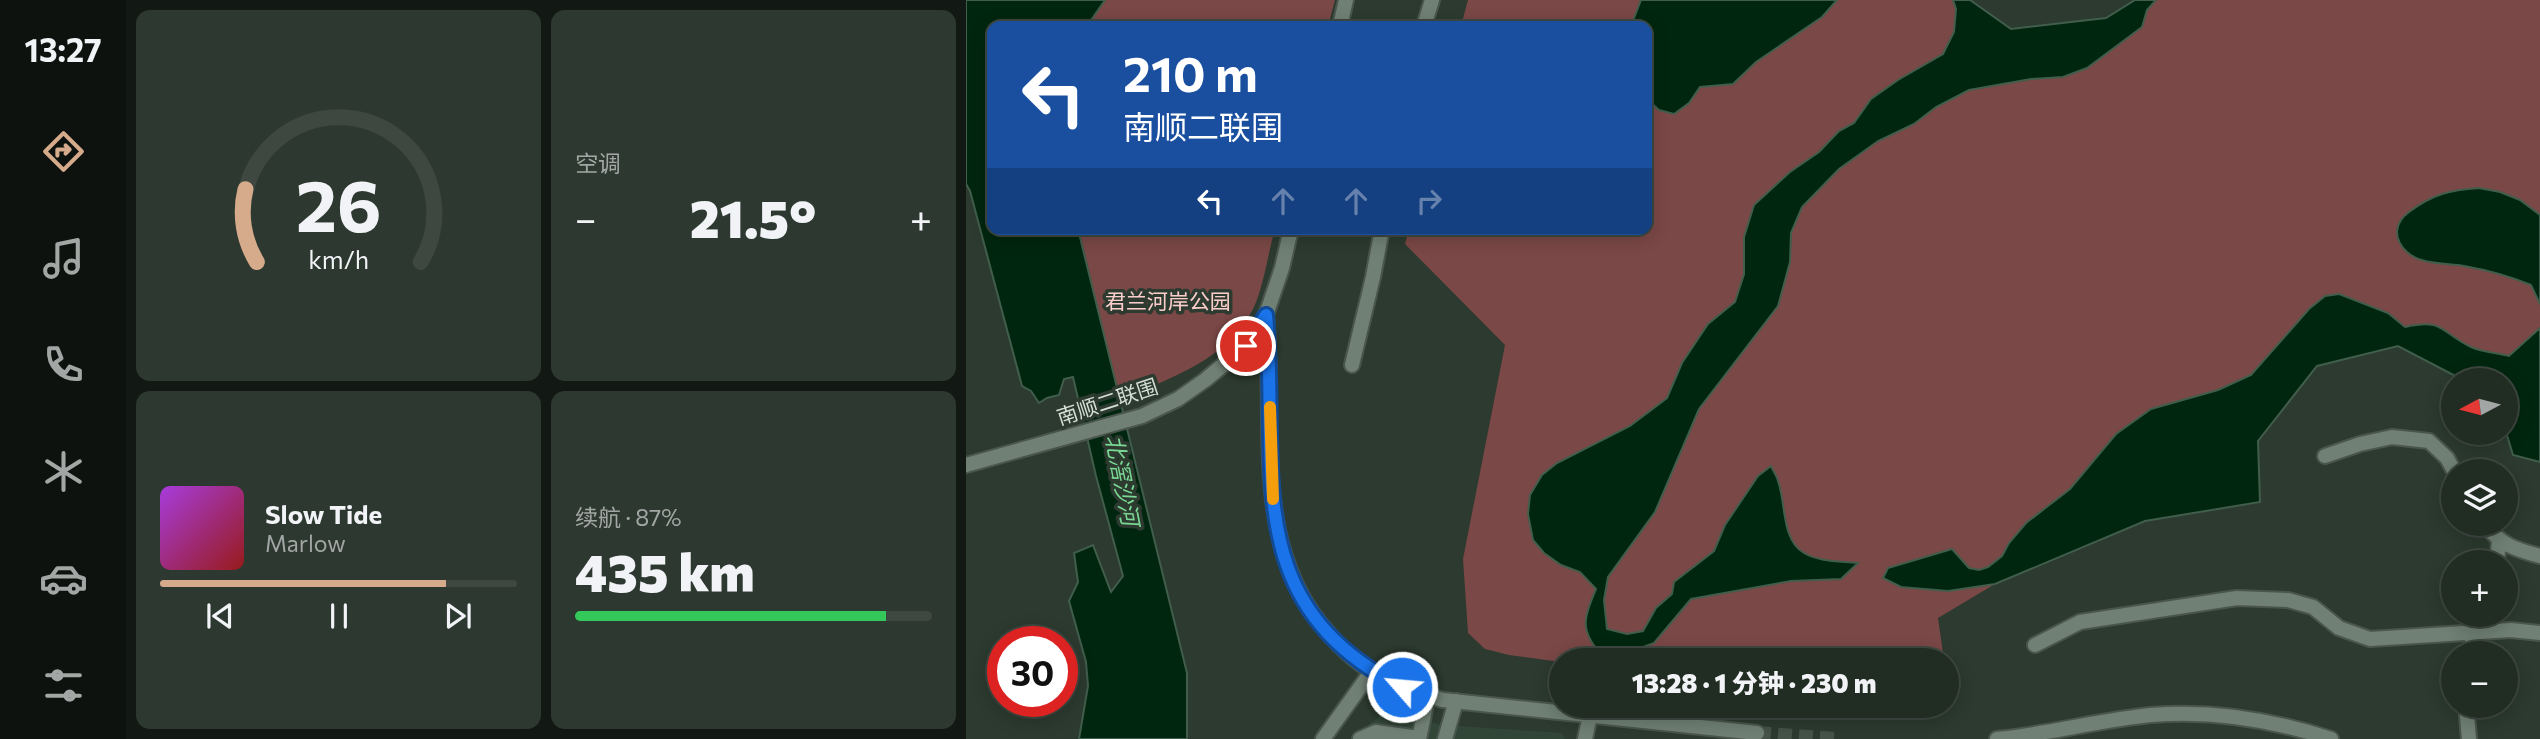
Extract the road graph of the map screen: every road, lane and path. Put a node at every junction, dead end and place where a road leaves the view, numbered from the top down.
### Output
1 (1346, 0) edge
2 (1432, 0) edge
3 (1341, 21) edge
4 (1425, 21) edge
5 (1290, 235) edge
6 (1381, 235) edge
7 (1266, 315) junction
8 (1352, 365) dead end
9 (2325, 456) dead end
10 (2448, 459) edge
11 (968, 464) edge
12 (2495, 536) edge
13 (2499, 541) junction
14 (2498, 550) edge
15 (2540, 556) edge
16 (2477, 627) edge
17 (2473, 632) junction
18 (2540, 633) edge
19 (2472, 641) edge
20 (2035, 645) dead end
21 (1371, 672) junction
22 (1428, 695) junction
23 (1456, 701) junction
24 (1549, 711) edge
25 (1589, 718) edge
26 (1618, 718) edge
27 (2467, 718) edge
28 (1757, 733) dead end
29 (2021, 737) edge
30 (1322, 739) edge
31 (1360, 739) edge
32 (1419, 739) edge
33 (1445, 739) edge
34 (1585, 739) edge
35 (1997, 739) edge
36 (2330, 739) edge
37 (2469, 739) edge

1 - 3 street
2 - 4 street
5 - 7 street, 南顺二联围
6 - 8 street
7 - 11 street, 南顺二联围
7 - 21 street
9 - 10 street
12 - 13 street
13 - 14 street
13 - 15 street
16 - 17 street
17 - 18 street
17 - 19 street
17 - 20 street
21 - 22 street
21 - 30 street
22 - 23 street
22 - 32 street
23 - 24 street
23 - 33 street
25 - 34 street
26 - 28 street
27 - 37 street
29 - 35 street
29 - 36 street
31 - 32 street

